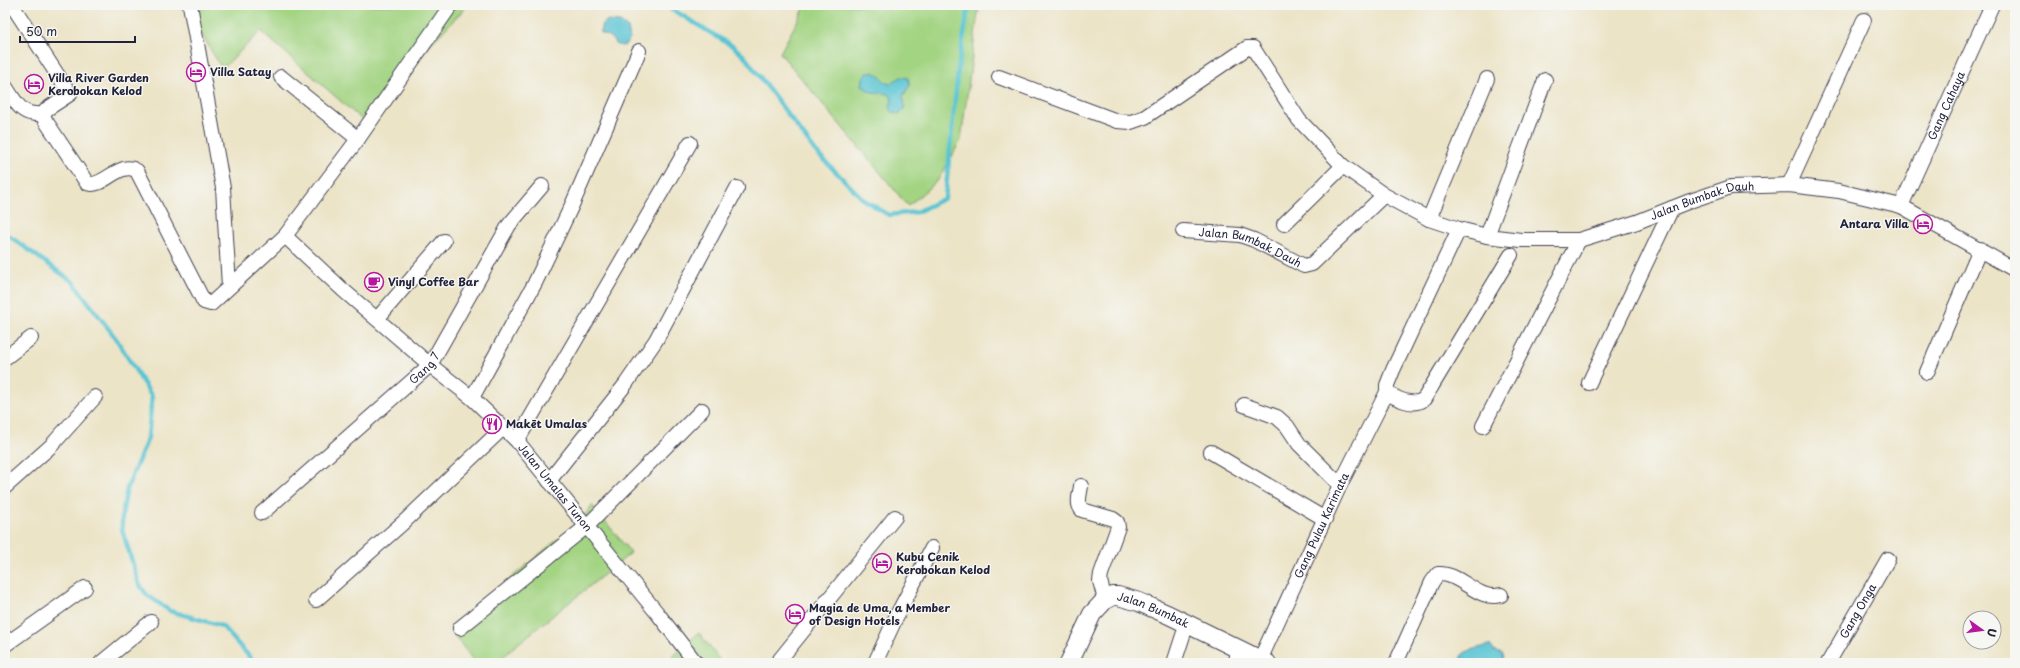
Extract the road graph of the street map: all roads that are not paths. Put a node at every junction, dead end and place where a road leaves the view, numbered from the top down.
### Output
1 (12, 5) edge
2 (190, 5) edge
3 (451, 5) edge
4 (1992, 5) edge
5 (1864, 20) dead end
6 (639, 51) dead end
7 (280, 77) dead end
8 (999, 78) dead end
9 (1487, 79) dead end
10 (1545, 80) dead end
11 (5, 86) edge
12 (43, 114) junction
13 (358, 139) junction
14 (690, 143) dead end
15 (1343, 166) junction
16 (1789, 185) junction
17 (542, 186) dead end
18 (737, 188) dead end
19 (1384, 195) junction
20 (1901, 206) junction
21 (1672, 208) junction
22 (1429, 219) junction
23 (1284, 224) dead end
24 (1459, 229) junction
25 (1183, 231) dead end
26 (285, 236) junction
27 (1487, 236) junction
28 (1579, 240) junction
29 (444, 241) dead end
30 (1980, 249) junction
31 (1511, 255) dead end
32 (2015, 270) edge
33 (229, 286) junction
34 (377, 319) junction
35 (32, 338) dead end
36 (5, 358) edge
37 (430, 365) junction
38 (1927, 372) dead end
39 (1589, 383) dead end
40 (1387, 392) junction
41 (95, 397) dead end
42 (472, 398) junction
43 (1244, 406) dead end
44 (702, 410) dead end
45 (1483, 426) dead end
46 (503, 428) junction
47 (517, 441) junction
48 (1211, 452) dead end
49 (549, 481) junction
50 (1340, 485) junction
51 (1081, 486) dead end
52 (5, 487) edge
53 (262, 513) dead end
54 (895, 516) dead end
55 (1325, 518) junction
56 (587, 526) junction
57 (932, 548) dead end
58 (1888, 559) dead end
59 (85, 588) dead end
60 (1501, 595) dead end
61 (316, 600) dead end
62 (1105, 600) junction
63 (151, 622) dead end
64 (1187, 623) junction
65 (460, 628) dead end
66 (5, 645) edge
67 (1238, 656) edge
68 (1264, 661) edge
69 (101, 663) edge
70 (696, 663) edge
71 (777, 663) edge
72 (875, 663) edge
73 (1069, 663) edge
74 (1174, 663) edge
75 (1396, 663) edge
76 (1828, 663) edge

1 - 12 street
2 - 33 street
3 - 13 street
4 - 20 street, Gang Cahaya
5 - 16 street
6 - 42 street
7 - 13 street
8 - 15 street, Jalan Bumbak Dauh
9 - 22 street
10 - 27 street
11 - 12 street
12 - 33 street
13 - 26 street
14 - 47 street
15 - 19 street, Jalan Bumbak Dauh
15 - 23 street
16 - 20 street, Jalan Bumbak Dauh
16 - 21 street, Jalan Bumbak Dauh
17 - 37 street, Gang 7
18 - 49 street
19 - 22 street, Jalan Bumbak Dauh
19 - 25 street, Jalan Bumbak Dauh
20 - 30 street, Jalan Bumbak Dauh
21 - 28 street, Jalan Bumbak Dauh
21 - 39 street
22 - 24 street, Jalan Bumbak Dauh
24 - 27 street, Jalan Bumbak Dauh
24 - 40 street, Gang Pulau Karimata
26 - 33 street
26 - 34 street, Jalan Umalas Tunon
27 - 28 street, Jalan Bumbak Dauh
28 - 45 street
29 - 34 street
30 - 32 street, Jalan Bumbak Dauh
30 - 38 street
31 - 40 street
34 - 37 street, Jalan Umalas Tunon
35 - 36 street
37 - 42 street, Jalan Umalas Tunon
37 - 53 street, Gang 7
40 - 50 street, Gang Pulau Karimata
41 - 52 street
42 - 46 street, Jalan Umalas Tunon
43 - 50 street
44 - 56 street
46 - 47 street, Jalan Umalas Tunon
46 - 61 street
47 - 49 street, Jalan Umalas Tunon
48 - 55 street
49 - 56 street, Jalan Umalas Tunon
50 - 55 street, Gang Pulau Karimata
51 - 62 street
54 - 71 street
55 - 68 street, Gang Pulau Karimata
56 - 65 street
56 - 70 street, Jalan Umalas Tunon
57 - 72 street
58 - 76 street, Gang Onga
59 - 66 street
60 - 75 street
62 - 64 street, Jalan Bumbak
62 - 73 street, Jalan Bumbak
63 - 69 street
64 - 67 street, Jalan Bumbak
64 - 74 street
67 - 68 street, Jalan Bumbak

